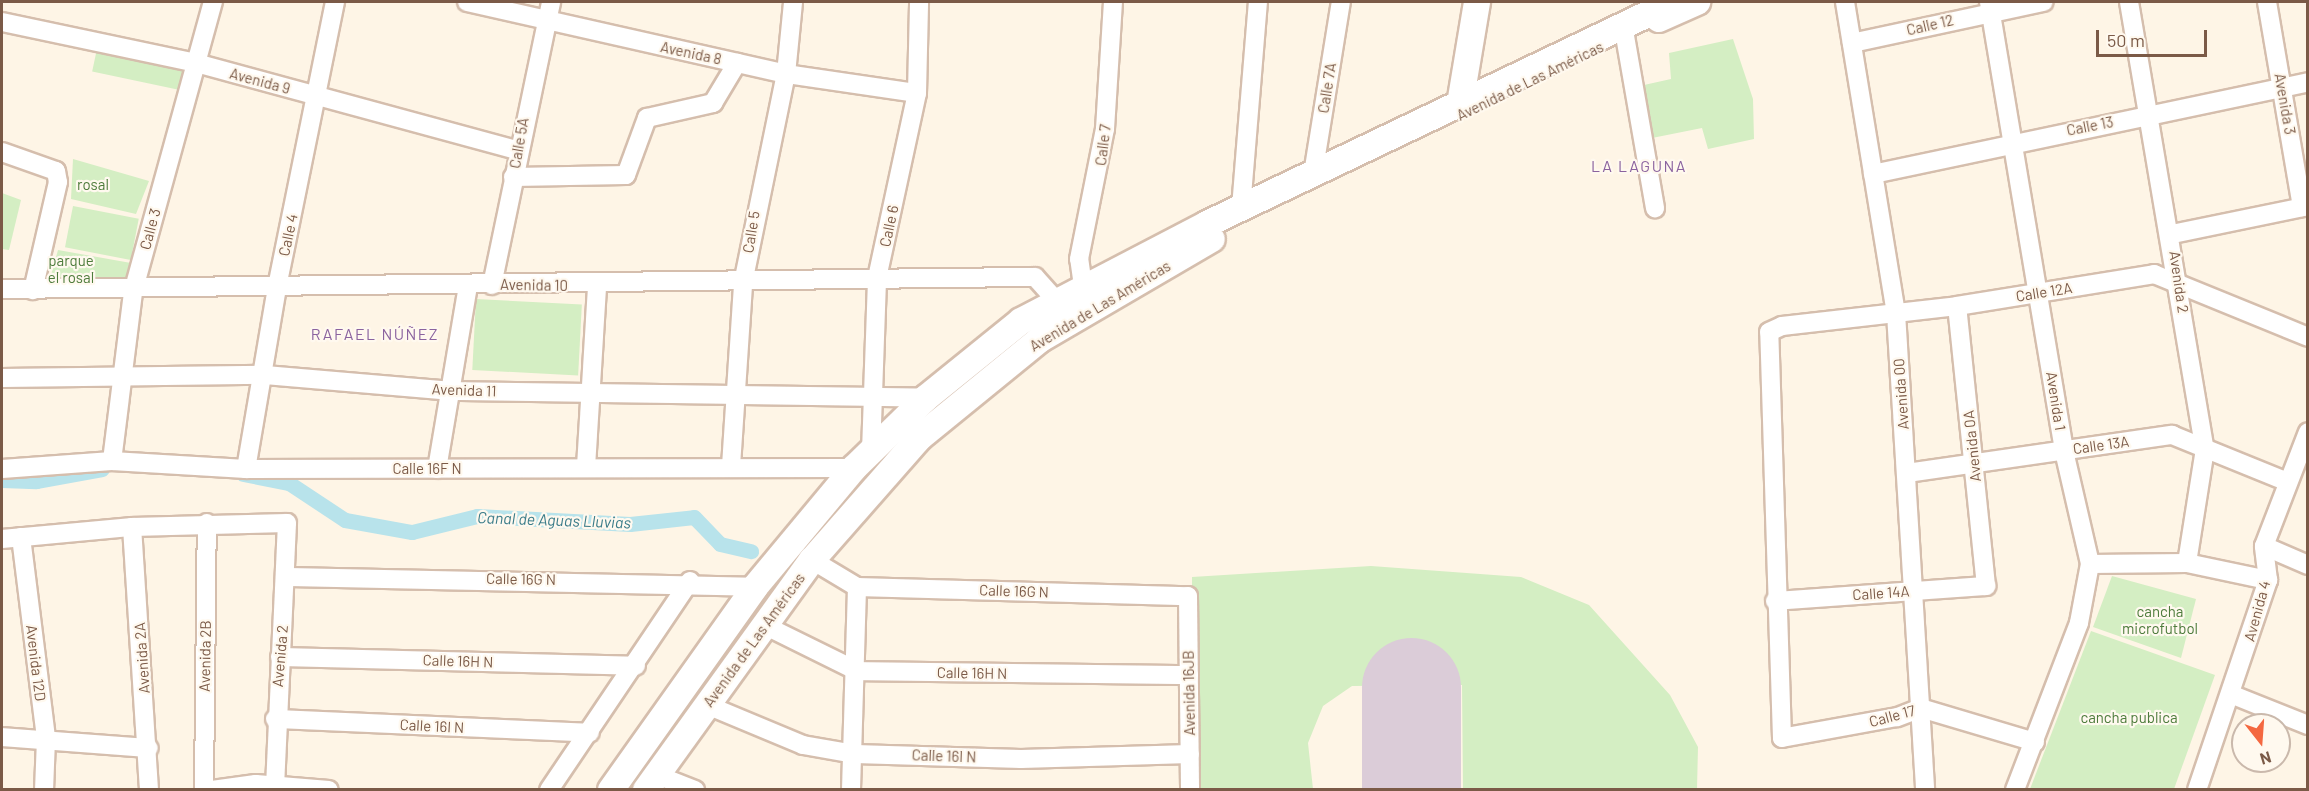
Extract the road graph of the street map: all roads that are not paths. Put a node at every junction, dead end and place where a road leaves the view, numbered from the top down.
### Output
1 (213, 2) edge
2 (335, 2) edge
3 (467, 2) edge
4 (551, 2) edge
5 (793, 2) edge
6 (919, 2) edge
7 (1113, 2) edge
8 (1258, 2) edge
9 (1341, 2) edge
10 (1478, 2) edge
11 (1673, 2) edge
12 (1696, 2) edge
13 (1845, 2) edge
14 (2044, 2) edge
15 (2129, 2) edge
16 (2267, 2) edge
17 (1990, 7) edge
18 (2, 22) edge
19 (543, 22) junction
20 (1625, 36) junction
21 (1852, 43) junction
22 (196, 63) junction
23 (737, 63) junction
24 (786, 74) junction
25 (2307, 82) edge
26 (2282, 87) junction
27 (917, 93) junction
28 (318, 97) junction
29 (1460, 104) junction
30 (2150, 114) junction
31 (2010, 142) junction
32 (517, 150) junction
33 (2, 152) edge
34 (1312, 174) junction
35 (1873, 174) junction
36 (513, 177) junction
37 (2305, 207) edge
38 (1241, 208) junction
39 (1655, 208) dead end
40 (2172, 234) junction
41 (877, 278) junction
42 (278, 282) junction
43 (2179, 282) junction
44 (743, 283) junction
45 (468, 285) junction
46 (492, 285) junction
47 (597, 286) junction
48 (1083, 286) junction
49 (2, 290) edge
50 (33, 290) junction
51 (133, 292) junction
52 (2038, 293) junction
53 (1056, 300) junction
54 (1958, 306) junction
55 (1896, 312) junction
56 (2307, 338) edge
57 (265, 375) junction
58 (2, 378) edge
59 (123, 381) junction
60 (452, 391) junction
61 (591, 391) junction
62 (735, 393) junction
63 (870, 395) junction
64 (926, 398) junction
65 (2307, 432) edge
66 (2205, 448) junction
67 (2064, 451) junction
68 (862, 460) junction
69 (112, 461) junction
70 (1975, 464) junction
71 (731, 466) junction
72 (586, 467) junction
73 (2, 469) edge
74 (246, 469) junction
75 (438, 469) junction
76 (1907, 473) junction
77 (2288, 482) junction
78 (207, 523) junction
79 (132, 526) junction
80 (21, 537) junction
81 (2, 539) edge
82 (2264, 546) junction
83 (777, 558) junction
84 (2187, 563) junction
85 (2090, 564) junction
86 (2307, 565) edge
87 (807, 566) junction
88 (286, 577) junction
89 (2268, 580) junction
90 (690, 581) junction
91 (1986, 586) joint
92 (754, 587) junction
93 (857, 587) junction
94 (1911, 591) junction
95 (1188, 596) joint
96 (1775, 601) junction
97 (781, 605) junction
98 (766, 626) junction
99 (280, 657) junction
100 (636, 666) junction
101 (857, 671) junction
102 (1189, 675) junction
103 (2234, 695) junction
104 (707, 705) junction
105 (1921, 708) junction
106 (275, 719) junction
107 (2307, 725) edge
108 (590, 733) junction
109 (2, 737) edge
110 (46, 739) junction
111 (2034, 742) junction
112 (149, 748) junction
113 (855, 754) junction
114 (1190, 754) junction
115 (652, 782) edge
116 (275, 788) edge
117 (44, 789) edge
118 (149, 789) edge
119 (204, 789) edge
120 (212, 789) edge
121 (330, 789) edge
122 (549, 789) edge
123 (611, 789) edge
124 (695, 789) edge
125 (851, 789) edge
126 (1190, 789) edge
127 (1925, 789) edge
128 (2015, 789) edge
129 (2197, 789) edge

1 - 22 street, Calle 3
2 - 28 street, Calle 4
3 - 19 street, Avenida 8
4 - 19 street, Calle 5A
5 - 24 street, Calle 5
6 - 27 street, Calle 6
7 - 48 street, Calle 7
8 - 38 street
9 - 34 street, Calle 7A
10 - 29 main road, Avenida de Las Américas
11 - 29 main road
12 - 20 main road, Avenida de Las Américas
13 - 21 street, Avenida 00
14 - 17 street, Calle 12
15 - 30 street, Avenida 2
16 - 26 street, Avenida 3
17 - 21 street, Calle 12
17 - 31 street, Avenida 1
18 - 22 street, Avenida 9
19 - 23 street, Avenida 8
19 - 32 street, Calle 5A
20 - 39 street
20 - 87 main road, Avenida de Las Américas
21 - 35 street, Avenida 00
22 - 28 street, Avenida 9
22 - 51 street, Calle 3
23 - 24 street, Avenida 8
23 - 36 street
24 - 27 street, Avenida 8
24 - 44 street, Calle 5
25 - 26 street, Calle 13
26 - 30 street, Calle 13
26 - 37 street, Avenida 3
27 - 41 street, Calle 6
28 - 32 street, Avenida 9
28 - 42 street, Calle 4
29 - 34 main road, Avenida de Las Américas
30 - 31 street, Calle 13
30 - 40 street, Avenida 2
31 - 35 street, Calle 13
31 - 52 street, Avenida 1
32 - 36 street, Calle 5A
33 - 50 street
34 - 38 main road, Avenida de Las Américas
35 - 55 street, Avenida 00
36 - 46 street, Calle 5A
37 - 40 street
38 - 48 main road, Avenida de Las Américas
40 - 43 street, Avenida 2
41 - 44 street, Avenida 10
41 - 53 street, Avenida 10
41 - 63 street, Calle 6
42 - 45 street, Avenida 10
42 - 51 street, Avenida 10
42 - 57 street, Calle 4
43 - 52 street, Calle 12A
43 - 56 street, Calle 12A
43 - 66 street, Avenida 2
44 - 47 street, Avenida 10
44 - 62 street, Calle 5
45 - 46 street, Avenida 10
45 - 60 street
46 - 47 street, Avenida 10
47 - 61 street
48 - 53 main road, Avenida de Las Américas
49 - 50 street, Avenida 10
50 - 51 street, Avenida 10
51 - 59 street, Calle 3
52 - 54 street, Calle 12A
52 - 67 street, Avenida 1
53 - 64 main road, Avenida de Las Américas
54 - 55 street, Calle 12A
54 - 70 street, Avenida 0A
55 - 76 street, Avenida 00
55 - 96 street, Calle 12A
57 - 59 street, Avenida 11
57 - 60 street, Avenida 11
57 - 74 street, Calle 4
58 - 59 street, Avenida 11
59 - 69 street, Calle 3
60 - 61 street, Avenida 11
60 - 75 street
61 - 62 street, Avenida 11
61 - 72 street
62 - 63 street, Avenida 11
62 - 71 street, Calle 5
63 - 64 street, Avenida 11
63 - 68 street, Calle 6
64 - 68 main road, Avenida de Las Américas
65 - 77 street, Avenida 4
66 - 67 street, Calle 13A
66 - 77 street, Calle 13A
66 - 84 street, Avenida 2
67 - 70 street, Calle 13A
67 - 85 street, Avenida 1
68 - 71 street, Calle 16F N
68 - 83 main road, Avenida de Las Américas
69 - 73 street, Calle 16F N
69 - 74 street, Calle 16F N
70 - 76 street, Calle 13A
70 - 91 street, Avenida 0A
71 - 72 street, Calle 16F N
72 - 75 street, Calle 16F N
74 - 75 street, Calle 16F N
76 - 94 street, Avenida 00
77 - 82 street, Avenida 4
78 - 79 street
78 - 88 street, Avenida 2
78 - 119 street, Avenida 2B
79 - 80 street
79 - 112 street, Avenida 2A
80 - 81 street
80 - 110 street, Avenida 12D
82 - 86 street
82 - 89 street, Avenida 4
83 - 87 main road
83 - 92 main road, Avenida de Las Américas
84 - 85 street
84 - 89 street
85 - 111 street, Avenida 1
87 - 93 street, Calle 16G N
87 - 97 main road, Avenida de Las Américas
88 - 90 street, Calle 16G N
88 - 99 street, Avenida 2
89 - 103 street, Avenida 4
90 - 92 street, Calle 16G N
90 - 100 street
91 - 94 street, Calle 14A
92 - 97 main road
92 - 123 main road, Avenida de Las Américas
93 - 95 street, Calle 16G N
93 - 101 street
94 - 96 street, Calle 14A
94 - 105 street, Avenida 00
95 - 102 street, Avenida 16JB
96 - 105 street, Calle 17
97 - 98 main road, Avenida de Las Américas
98 - 101 street, Calle 16H N
98 - 104 main road, Avenida de Las Américas
99 - 100 street, Calle 16H N
99 - 106 street, Avenida 2
100 - 108 street
101 - 102 street, Calle 16H N
101 - 113 street
102 - 114 street, Avenida 16JB
103 - 107 street
103 - 129 street, Avenida 4
104 - 113 street, Calle 16I N
104 - 115 main road, Avenida de Las Américas
105 - 111 street, Calle 17
105 - 127 street, Avenida 00
106 - 108 street, Calle 16I N
106 - 116 street, Avenida 2
108 - 122 street
109 - 110 street
110 - 112 street
110 - 117 street, Avenida 12D
111 - 128 street, Avenida 1
112 - 118 street, Avenida 2A
113 - 114 street, Calle 16I N
113 - 125 street
114 - 126 street, Avenida 16JB
115 - 124 street
116 - 120 street
116 - 121 street

